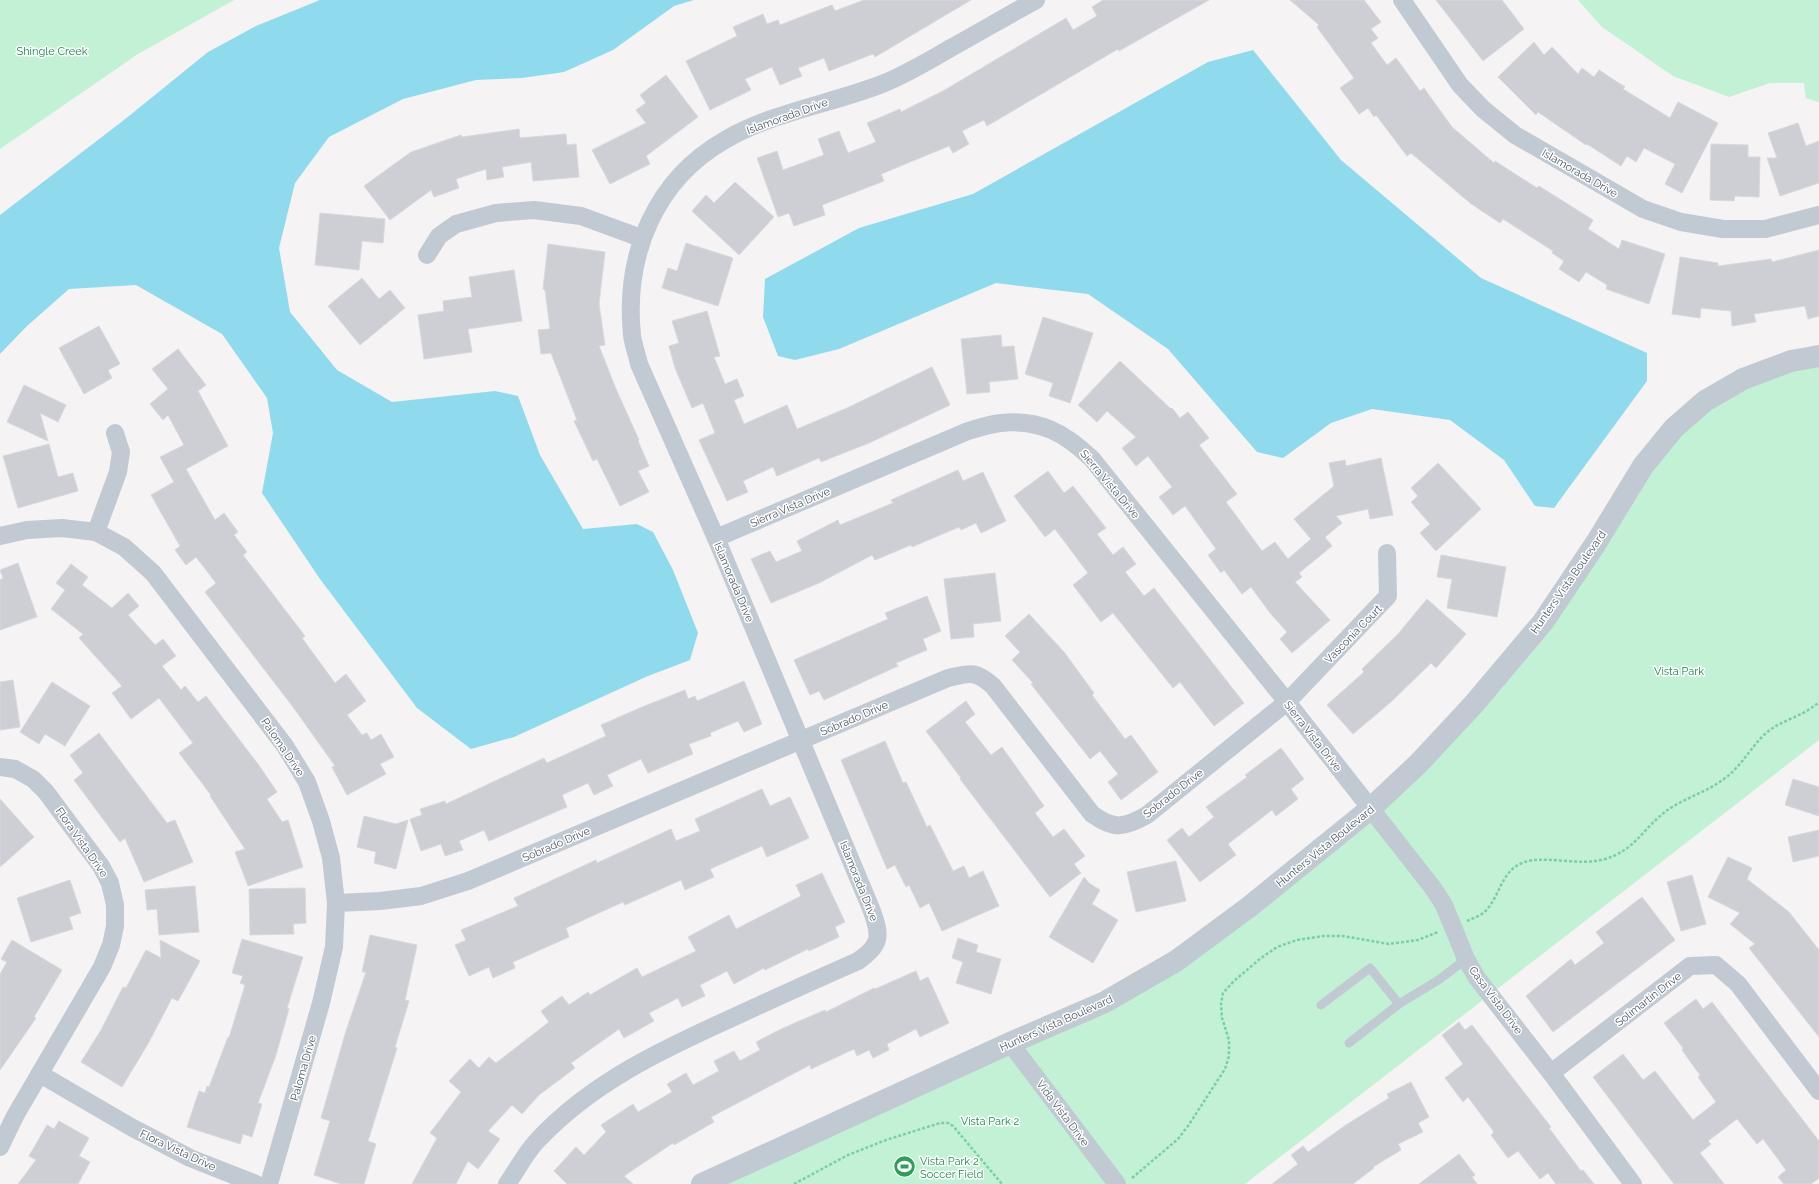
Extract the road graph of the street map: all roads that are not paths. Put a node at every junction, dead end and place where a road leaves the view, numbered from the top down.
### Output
1 (1036, 0) edge
2 (1402, 0) edge
3 (1819, 215) edge
4 (641, 238) junction
5 (427, 255) dead end
6 (1819, 356) edge
7 (115, 433) dead end
8 (96, 532) junction
9 (0, 536) edge
10 (716, 538) junction
11 (1386, 553) dead end
12 (1287, 702) junction
13 (802, 740) junction
14 (0, 767) edge
15 (1370, 809) junction
16 (336, 903) junction
17 (1466, 959) junction
18 (1399, 1004) junction
19 (1321, 1005) dead end
20 (1010, 1043) junction
21 (1348, 1043) dead end
22 (1551, 1073) junction
23 (40, 1074) junction
24 (1819, 1091) edge
25 (0, 1147) edge
26 (256, 1184) edge
27 (269, 1184) edge
28 (507, 1184) edge
29 (702, 1184) edge
30 (1117, 1184) edge
31 (1633, 1184) edge

1 - 4 street, Islamorada Drive
2 - 3 street, Islamorada Drive
4 - 5 street
4 - 10 street, Islamorada Drive
6 - 15 street, Hunters Vista Boulevard
7 - 8 street
8 - 9 street, Paloma Drive
8 - 16 street, Paloma Drive
10 - 12 street, Sierra Vista Drive
10 - 13 street, Islamorada Drive
11 - 12 street, Vasconia Court
12 - 13 street, Sobrado Drive
12 - 15 street, Sierra Vista Drive
13 - 16 street, Sobrado Drive
13 - 28 street, Islamorada Drive
14 - 23 street, Flora Vista Drive
15 - 17 street, Casa Vista Drive
15 - 20 street, Hunters Vista Boulevard
16 - 27 street, Paloma Drive
17 - 18 lane
17 - 22 street, Casa Vista Drive
18 - 19 lane
18 - 21 lane
20 - 29 street, Hunters Vista Boulevard
20 - 30 street, Vida Vista Drive
22 - 24 street, Solimartin Drive
22 - 31 street, Casa Vista Drive
23 - 25 street, Flora Vista Drive
23 - 26 street, Flora Vista Drive

